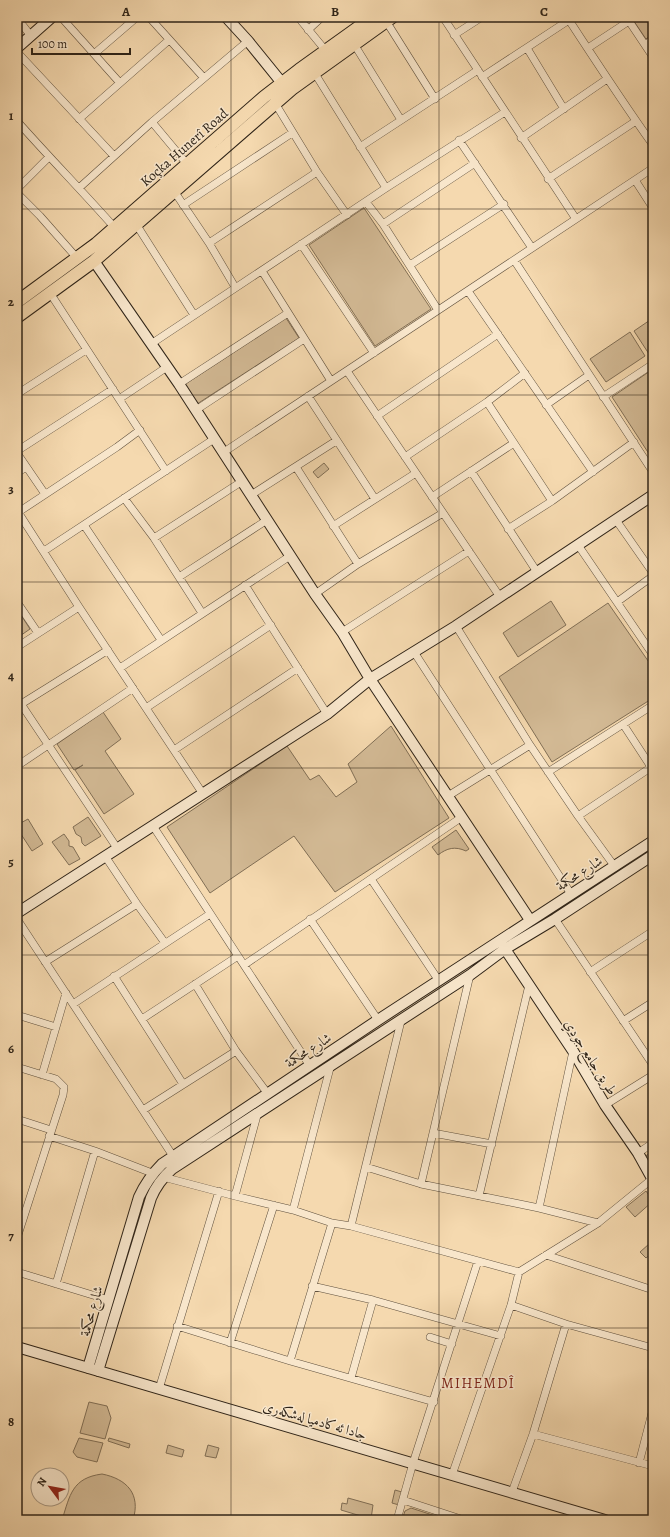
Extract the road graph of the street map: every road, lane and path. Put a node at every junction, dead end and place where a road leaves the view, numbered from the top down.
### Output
1 (52, 17) edge
2 (61, 17) edge
3 (137, 17) edge
4 (149, 17) edge
5 (226, 17) edge
6 (298, 17) edge
7 (322, 17) edge
8 (371, 17) edge
9 (443, 17) edge
10 (482, 17) edge
11 (17, 18) edge
12 (568, 18) edge
13 (389, 19) edge
14 (628, 19) edge
15 (308, 30) junction
16 (454, 35) junction
17 (31, 36) junction
18 (169, 40) junction
19 (653, 40) edge
20 (248, 41) junction
21 (354, 44) junction
22 (645, 45) junction
23 (17, 48) edge
24 (527, 48) junction
25 (588, 48) junction
26 (326, 51) junction
27 (17, 52) edge
28 (94, 54) junction
29 (653, 57) edge
30 (478, 70) junction
31 (314, 72) junction
32 (482, 77) junction
33 (204, 78) junction
34 (607, 79) junction
35 (120, 83) junction
36 (282, 83) junction
37 (435, 98) junction
38 (275, 103) junction
39 (564, 109) junction
40 (505, 112) junction
41 (79, 118) junction
42 (401, 120) junction
43 (17, 121) edge
44 (636, 121) junction
45 (152, 122) junction
46 (292, 133) junction
47 (521, 138) junction
48 (459, 140) junction
49 (653, 145) edge
50 (360, 147) junction
51 (203, 149) junction
52 (114, 156) junction
53 (49, 157) junction
54 (212, 158) junction
55 (475, 163) junction
56 (187, 164) junction
57 (653, 168) edge
58 (317, 172) junction
59 (548, 179) junction
60 (635, 180) junction
61 (79, 188) junction
62 (386, 188) junction
63 (17, 189) edge
64 (174, 191) junction
65 (17, 193) edge
66 (366, 202) junction
67 (504, 204) junction
68 (183, 205) junction
69 (653, 208) edge
70 (346, 215) junction
71 (576, 219) junction
72 (136, 224) junction
73 (383, 224) junction
74 (115, 228) junction
75 (209, 243) junction
76 (301, 244) junction
77 (532, 248) junction
78 (77, 258) junction
79 (514, 260) junction
80 (94, 261) junction
81 (410, 265) junction
82 (262, 271) junction
83 (235, 287) junction
84 (468, 291) junction
85 (50, 293) junction
86 (17, 302) edge
87 (438, 310) junction
88 (288, 314) junction
89 (194, 315) junction
90 (17, 317) edge
91 (498, 334) junction
92 (304, 338) junction
93 (151, 344) junction
94 (86, 350) junction
95 (374, 353) junction
96 (653, 364) edge
97 (167, 367) junction
98 (347, 371) junction
99 (525, 373) junction
100 (589, 375) junction
101 (331, 381) junction
102 (179, 384) junction
103 (113, 389) junction
104 (17, 394) edge
105 (308, 396) junction
106 (603, 396) junction
107 (119, 399) junction
108 (487, 402) junction
109 (546, 404) junction
110 (196, 410) junction
111 (377, 416) junction
112 (140, 430) junction
113 (214, 439) junction
114 (336, 441) junction
115 (634, 442) junction
116 (514, 443) junction
117 (17, 452) edge
118 (224, 452) junction
119 (405, 457) junction
120 (26, 467) junction
121 (296, 467) junction
122 (166, 471) junction
123 (471, 471) junction
124 (593, 472) junction
125 (653, 472) edge
126 (17, 473) edge
127 (416, 473) junction
128 (241, 482) junction
129 (45, 494) junction
130 (251, 495) junction
131 (653, 495) edge
132 (432, 497) junction
133 (124, 498) junction
134 (375, 499) junction
135 (552, 501) junction
136 (18, 512) edge
137 (443, 512) junction
138 (267, 520) junction
139 (616, 520) junction
140 (84, 525) junction
141 (333, 526) junction
142 (508, 529) junction
143 (154, 538) junction
144 (578, 545) junction
145 (44, 551) junction
146 (469, 551) junction
147 (290, 556) junction
148 (358, 564) junction
149 (537, 572) junction
150 (653, 573) edge
151 (653, 576) edge
152 (179, 577) junction
153 (245, 585) junction
154 (315, 594) junction
155 (500, 597) junction
156 (17, 602) edge
157 (617, 602) junction
158 (79, 607) junction
159 (202, 613) junction
160 (271, 626) junction
161 (456, 626) junction
162 (342, 632) junction
163 (38, 634) junction
164 (161, 640) junction
165 (17, 647) edge
166 (108, 650) junction
167 (414, 652) junction
168 (653, 655) edge
169 (120, 668) junction
170 (298, 668) junction
171 (370, 679) junction
172 (133, 688) junction
173 (19, 705) edge
174 (653, 705) edge
175 (146, 708) junction
176 (326, 714) junction
177 (623, 724) junction
178 (48, 745) junction
179 (530, 745) junction
180 (174, 750) junction
181 (17, 766) edge
182 (652, 768) edge
183 (491, 769) junction
184 (548, 772) junction
185 (203, 794) junction
186 (448, 796) junction
187 (578, 816) junction
188 (462, 817) junction
189 (153, 826) junction
190 (653, 841) edge
191 (117, 848) junction
192 (653, 855) edge
193 (105, 856) junction
194 (614, 867) junction
195 (371, 879) junction
196 (571, 894) junction
197 (137, 904) junction
198 (17, 913) edge
199 (210, 914) junction
200 (17, 919) edge
201 (310, 919) junction
202 (555, 919) junction
203 (530, 920) junction
204 (653, 931) edge
205 (165, 943) junction
206 (505, 949) junction
207 (238, 956) junction
208 (46, 962) junction
209 (244, 965) junction
210 (590, 972) junction
211 (470, 975) junction
212 (114, 976) junction
213 (439, 981) junction
214 (195, 984) junction
215 (529, 985) junction
216 (66, 993) junction
217 (653, 1002) edge
218 (73, 1004) junction
219 (17, 1015) edge
220 (142, 1019) junction
221 (378, 1020) junction
222 (401, 1021) junction
223 (623, 1021) junction
224 (56, 1026) junction
225 (343, 1044) junction
226 (236, 1051) junction
227 (573, 1051) junction
228 (350, 1054) junction
229 (653, 1065) edge
230 (310, 1066) junction
231 (17, 1067) edge
232 (330, 1068) junction
233 (42, 1075) junction
234 (653, 1075) edge
235 (183, 1084) junction
236 (268, 1094) junction
237 (605, 1105) junction
238 (144, 1110) junction
239 (258, 1112) junction
240 (17, 1119) edge
241 (50, 1133) junction
242 (433, 1133) junction
243 (653, 1143) edge
244 (492, 1144) junction
245 (95, 1151) junction
246 (638, 1152) junction
247 (173, 1156) junction
248 (366, 1167) junction
249 (152, 1173) junction
250 (163, 1177) junction
251 (653, 1180) edge
252 (422, 1184) junction
253 (219, 1191) junction
254 (235, 1196) junction
255 (479, 1196) junction
256 (274, 1205) junction
257 (539, 1208) junction
258 (293, 1210) junction
259 (332, 1223) junction
260 (598, 1223) junction
261 (351, 1226) junction
262 (17, 1238) edge
263 (546, 1255) junction
264 (478, 1261) junction
265 (17, 1272) edge
266 (519, 1272) junction
267 (56, 1284) junction
268 (312, 1286) junction
269 (653, 1290) edge
270 (109, 1300) junction
271 (373, 1300) junction
272 (512, 1304) junction
273 (458, 1324) junction
274 (566, 1324) junction
275 (177, 1326) junction
276 (500, 1336) junction
277 (430, 1337) dead end
278 (230, 1342) junction
279 (452, 1344) junction
280 (17, 1347) edge
281 (653, 1348) edge
282 (290, 1361) junction
283 (93, 1370) junction
284 (351, 1378) junction
285 (159, 1389) junction
286 (434, 1402) junction
287 (653, 1408) edge
288 (533, 1434) junction
289 (639, 1462) junction
290 (413, 1463) junction
291 (653, 1466) edge
292 (452, 1474) junction
293 (512, 1492) junction
294 (403, 1500) junction
295 (397, 1520) edge
296 (464, 1520) edge
297 (605, 1520) edge

1 - 17 main road
2 - 28 street
3 - 28 street
4 - 18 street
5 - 20 main road
6 - 15 street
7 - 15 street
8 - 26 main road, Koçka Hunerî Road
9 - 16 street
10 - 16 street
11 - 17 street
12 - 24 street
12 - 25 street
13 - 21 main road
13 - 37 street
14 - 22 street
14 - 25 street
15 - 26 street
16 - 30 street
17 - 23 main road
18 - 33 street
18 - 35 street
19 - 22 street
20 - 33 street
20 - 36 main road
21 - 31 main road
21 - 42 street
22 - 29 street
24 - 32 street
24 - 39 street
25 - 34 street
26 - 36 main road, Koçka Hunerî Road
27 - 41 street
28 - 35 street
30 - 32 street
30 - 37 street
31 - 38 main road
31 - 50 street
32 - 40 street
33 - 45 street
34 - 39 street
34 - 44 street
35 - 41 street
36 - 51 main road, Koçka Hunerî Road
37 - 42 street
38 - 46 street
38 - 54 main road
39 - 47 street
40 - 47 street
40 - 48 street
41 - 52 street
42 - 50 street
43 - 53 street
44 - 49 street
44 - 59 street
45 - 52 street
45 - 56 street
46 - 58 street
46 - 68 street
47 - 59 street
48 - 55 street
48 - 62 street
50 - 62 street
51 - 54 main road
51 - 56 main road, Koçka Hunerî Road
52 - 61 street
53 - 61 street
53 - 63 street
54 - 64 main road
55 - 67 street
55 - 73 street
56 - 74 main road, Koçka Hunerî Road
57 - 60 street
58 - 70 street
58 - 75 street
59 - 71 street
60 - 69 street
60 - 71 street
61 - 74 street
62 - 66 street
64 - 68 street
64 - 72 main road
65 - 78 street
66 - 70 street
66 - 73 street
67 - 77 street
67 - 81 street
68 - 75 street
70 - 76 street
71 - 77 street
72 - 80 main road
72 - 89 street
73 - 81 street
74 - 78 main road, Koçka Hunerî Road
75 - 83 street
76 - 82 street
76 - 95 street
77 - 79 street
78 - 86 main road, Koçka Hunerî Road
79 - 84 street
79 - 100 street
80 - 85 main road
80 - 93 main road
81 - 87 street
82 - 83 street
82 - 88 street
83 - 89 street
84 - 87 street
84 - 91 street
85 - 90 main road
85 - 94 street
87 - 95 street
88 - 92 street
88 - 102 street
89 - 93 street
91 - 99 street
91 - 111 street
92 - 101 street
92 - 110 street
93 - 97 main road
94 - 103 street
94 - 104 street
95 - 98 street
96 - 106 street
97 - 102 main road
97 - 107 street
98 - 101 street
98 - 111 street
99 - 108 street
99 - 109 street
100 - 106 street
100 - 109 street
101 - 105 street
102 - 110 main road
103 - 107 street
103 - 117 street
105 - 114 street
105 - 118 street
106 - 115 street
107 - 112 street
108 - 116 street
108 - 119 street
109 - 124 street
110 - 113 main road
111 - 119 street
112 - 122 street
112 - 129 street
113 - 118 main road
113 - 122 street
114 - 121 street
114 - 134 street
115 - 124 street
115 - 125 street
116 - 123 street
116 - 135 street
117 - 120 street
118 - 128 main road
119 - 127 street
120 - 126 street
120 - 129 street
121 - 130 street
121 - 141 street
122 - 133 street
123 - 132 street
123 - 142 street
124 - 135 street
127 - 132 street
127 - 134 street
128 - 130 main road
128 - 143 street
129 - 136 street
130 - 138 main road
131 - 139 main road
132 - 137 street
133 - 140 street
133 - 143 street
134 - 141 street
135 - 142 street
136 - 145 street
137 - 146 street
137 - 148 street
138 - 147 main road
138 - 152 street
139 - 144 main road
139 - 150 street
140 - 145 street
140 - 164 street
141 - 148 street
142 - 149 street
143 - 152 street
144 - 149 main road
144 - 157 street
145 - 158 street
146 - 155 street
146 - 162 street
147 - 153 street
147 - 154 main road
148 - 154 street
149 - 155 main road
151 - 157 street
152 - 159 street
153 - 159 street
153 - 160 street
154 - 162 main road
155 - 161 main road
156 - 163 street
157 - 168 street
158 - 163 street
158 - 166 street
159 - 164 street
160 - 170 street
160 - 175 street
161 - 167 main road
161 - 179 street
162 - 171 main road
163 - 165 street
164 - 169 street
166 - 169 street
166 - 173 street
167 - 171 main road
167 - 183 street
169 - 172 street
170 - 176 street
170 - 180 street
171 - 176 main road
171 - 186 main road
172 - 175 street
172 - 178 street
173 - 178 street
174 - 177 street
175 - 180 street
176 - 185 main road
177 - 182 street
177 - 184 street
178 - 181 street
178 - 191 street
179 - 183 street
179 - 184 street
180 - 185 street
182 - 187 street
183 - 186 street
183 - 196 street
184 - 187 street
185 - 189 main road
186 - 188 main road
187 - 194 street
188 - 195 street
188 - 203 main road
189 - 191 main road
189 - 199 street
190 - 194 main road, شارع محكمة
191 - 193 main road
192 - 202 main road, شارع محكمة
193 - 197 street
193 - 198 main road
194 - 196 main road, شارع محكمة
195 - 201 street
195 - 213 street
196 - 203 main road, شارع محكمة
197 - 205 street
197 - 208 street
199 - 205 street
199 - 207 street
200 - 208 street
201 - 209 street
201 - 221 street
202 - 206 main road, شارع محكمة
202 - 210 street
203 - 213 main road, شارع محكمة
204 - 210 street
205 - 212 street
206 - 211 main road, شارع محكمة
206 - 215 main road, طريق جامع جودي
207 - 209 street
207 - 214 street
208 - 216 street
209 - 230 street
210 - 223 street
211 - 222 main road, شارع محكمة
211 - 242 street
212 - 218 street
212 - 220 street
213 - 221 main road, شارع محكمة
214 - 220 street
214 - 226 street
215 - 227 main road, طريق جامع جودي
215 - 244 street
216 - 218 street
216 - 224 street
217 - 223 street
218 - 238 street
219 - 224 street
220 - 235 street
221 - 225 main road, شارع محكمة
222 - 228 main road, شارع محكمة
222 - 248 street
223 - 229 street
224 - 233 street
225 - 228 main road
225 - 230 main road, شارع محكمة
226 - 235 street
226 - 236 street
227 - 237 main road, طريق جامع جودي
227 - 257 street
228 - 232 main road, شارع محكمة
230 - 236 main road, شارع محكمة
231 - 233 street
232 - 239 main road, شارع محكمة
232 - 258 street
233 - 241 street
234 - 237 street
235 - 238 street
236 - 247 main road, شارع محكمة
237 - 246 main road, طريق جامع جودي
238 - 247 street
239 - 250 main road, شارع محكمة
239 - 254 street
240 - 241 street
241 - 245 street
241 - 262 street
242 - 244 street
242 - 252 street
243 - 246 street
244 - 255 street
245 - 249 street
245 - 267 street
246 - 251 main road, طريق جامع جودي
247 - 249 main road, شارع محكمة
248 - 252 street
248 - 261 street
249 - 270 main road, شارع محكمة
250 - 253 street
250 - 283 main road, شارع محكمة
251 - 260 street
252 - 255 street
253 - 254 street
253 - 275 street
254 - 256 street
255 - 257 street
256 - 258 street
256 - 278 street
257 - 260 street
258 - 259 street
259 - 261 street
259 - 268 street
260 - 263 street
261 - 264 street
263 - 266 street
263 - 269 street
264 - 266 street
264 - 273 street
265 - 267 street
266 - 272 street
267 - 270 street
268 - 271 street
268 - 282 street
270 - 283 main road, شارع محكمة
271 - 273 street
271 - 284 street
272 - 274 street
272 - 276 street
273 - 276 street
273 - 279 street
274 - 281 street
274 - 288 street
275 - 278 street
275 - 285 street
276 - 292 street
277 - 279 street
278 - 282 street
279 - 286 street
280 - 283 main road, جادا ئه‌كادميا له‌شكه‌رى
282 - 284 street
283 - 285 main road, جادا ئه‌كادميا له‌شكه‌رى
284 - 286 street
285 - 290 main road, جادا ئه‌كادميا له‌شكه‌رى
286 - 290 street
287 - 289 street
288 - 289 street
288 - 293 street
289 - 291 street
290 - 292 main road, جادا ئه‌كادميا له‌شكه‌رى
290 - 294 street
292 - 293 main road, جادا ئه‌كادميا له‌شكه‌رى
293 - 297 main road, جادا ئه‌كادميا له‌شكه‌رى
294 - 295 street
294 - 296 street

